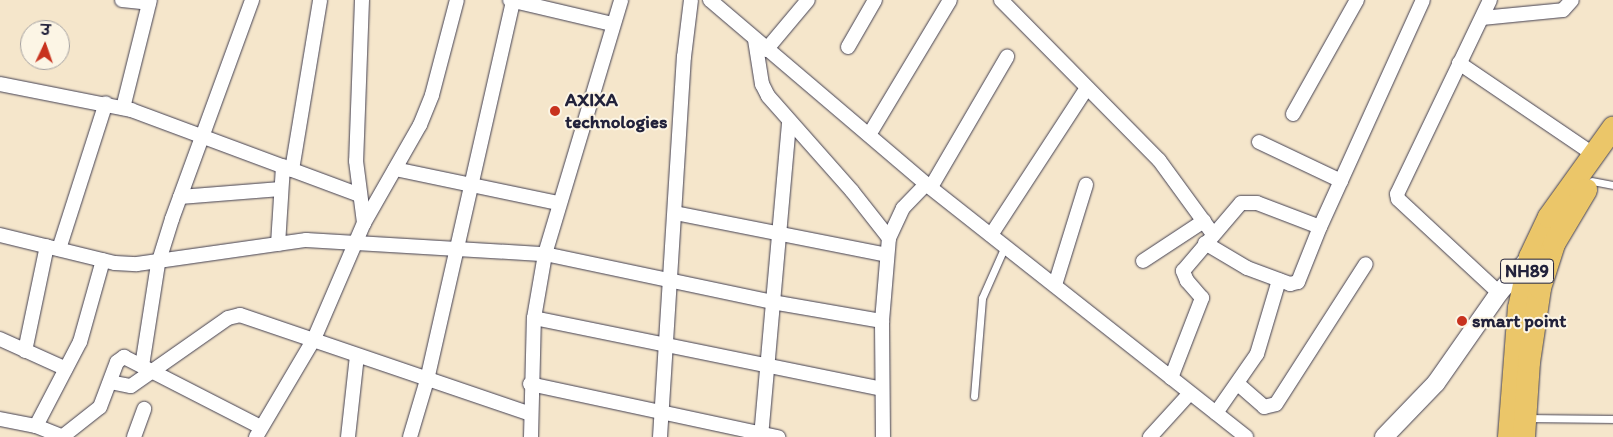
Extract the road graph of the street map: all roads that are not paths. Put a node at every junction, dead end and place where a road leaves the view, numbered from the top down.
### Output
1 (122, 0) edge
2 (252, 0) edge
3 (320, 0) edge
4 (362, 0) edge
5 (457, 0) edge
6 (512, 0) edge
7 (621, 0) edge
8 (691, 0) edge
9 (710, 0) edge
10 (808, 0) edge
11 (875, 0) edge
12 (1001, 0) edge
13 (1357, 0) edge
14 (1423, 0) edge
15 (1490, 0) edge
16 (1572, 0) edge
17 (150, 2) edge
18 (944, 2) edge
19 (1482, 18) junction
20 (612, 24) junction
21 (755, 40) junction
22 (848, 47) dead end
23 (766, 50) junction
24 (1006, 57) dead end
25 (1459, 63) junction
26 (0, 84) edge
27 (1086, 89) junction
28 (106, 103) junction
29 (123, 108) junction
30 (1292, 114) dead end
31 (789, 122) junction
32 (1613, 128) edge
33 (869, 136) junction
34 (202, 138) junction
35 (1258, 142) dead end
36 (1603, 154) edge
37 (287, 168) junction
38 (395, 169) junction
39 (1341, 180) junction
40 (1602, 183) edge
41 (928, 185) junction
42 (1086, 185) dead end
43 (470, 186) junction
44 (282, 189) junction
45 (359, 195) junction
46 (180, 197) junction
47 (558, 203) junction
48 (675, 213) junction
49 (1204, 221) junction
50 (364, 222) junction
51 (1320, 227) junction
52 (779, 233) junction
53 (0, 235) edge
54 (991, 235) junction
55 (889, 238) junction
56 (1209, 238) junction
57 (357, 241) junction
58 (278, 244) junction
59 (1554, 244) junction
60 (1005, 246) junction
61 (53, 247) junction
62 (455, 247) junction
63 (545, 254) junction
64 (888, 255) junction
65 (1530, 257) junction
66 (103, 260) junction
67 (1143, 261) dead end
68 (158, 264) junction
69 (1366, 264) dead end
70 (671, 280) junction
71 (1279, 280) junction
72 (1055, 285) junction
73 (1499, 293) junction
74 (772, 302) junction
75 (534, 318) junction
76 (882, 321) junction
77 (314, 338) junction
78 (0, 340) edge
79 (666, 344) junction
80 (25, 350) junction
81 (357, 356) junction
82 (767, 364) junction
83 (146, 368) junction
84 (66, 369) junction
85 (1171, 378) junction
86 (427, 380) junction
87 (110, 382) junction
88 (530, 384) junction
89 (1238, 384) junction
90 (882, 389) junction
91 (1190, 393) junction
92 (974, 396) dead end
93 (144, 409) dead end
94 (662, 412) junction
95 (1216, 413) junction
96 (530, 414) junction
97 (0, 419) edge
98 (1613, 419) edge
99 (36, 426) junction
100 (1525, 427) edge
101 (259, 432) edge
102 (761, 435) edge
103 (63, 437) edge
104 (134, 437) edge
105 (348, 437) edge
106 (410, 437) edge
107 (531, 437) edge
108 (660, 437) edge
109 (778, 437) edge
110 (883, 437) edge
111 (1150, 437) edge
112 (1246, 437) edge
113 (1384, 437) edge
114 (1508, 437) edge

1 - 17 street
2 - 34 street
3 - 37 street
4 - 45 street
5 - 38 street
6 - 20 street
6 - 43 street
7 - 20 street
8 - 48 street
9 - 21 street
10 - 23 street
11 - 22 street
12 - 27 street
13 - 30 street
14 - 39 street
15 - 19 street
16 - 19 street
17 - 29 street
18 - 33 street
19 - 25 street
20 - 47 street
21 - 23 street
21 - 31 street
23 - 33 street
24 - 41 street
25 - 36 street
25 - 73 street
26 - 28 street
27 - 49 street
27 - 54 street
28 - 29 street
28 - 61 street
29 - 34 street
31 - 52 street
31 - 55 street
32 - 36 main road, NH89
33 - 41 street
34 - 37 street
34 - 46 street
35 - 39 street
36 - 40 main road, NH89
36 - 65 main road, NH89
37 - 44 street
37 - 45 street
38 - 43 street
38 - 50 street
39 - 51 street
40 - 59 main road, NH89
41 - 54 street
41 - 55 street
42 - 72 street
43 - 47 street
43 - 62 street
44 - 46 street
44 - 58 street
45 - 50 street
46 - 68 street
47 - 63 street
48 - 52 street
48 - 70 street
49 - 56 street
49 - 67 street
50 - 57 street
51 - 56 street
51 - 71 street
52 - 64 street
52 - 74 street
53 - 61 street
54 - 60 street
55 - 64 street
56 - 71 street
56 - 85 street
57 - 58 street
57 - 62 street
57 - 77 street
58 - 68 street
59 - 65 street
59 - 100 main road, NH89
60 - 72 street
60 - 92 lane
61 - 66 street
61 - 80 street
62 - 63 street
62 - 86 street
63 - 70 street
63 - 75 street
64 - 76 street
65 - 73 street
65 - 114 main road, NH89
66 - 68 street
66 - 84 street
68 - 83 street
69 - 89 street
70 - 74 street
70 - 79 street
71 - 89 street
72 - 85 street
73 - 113 street
74 - 76 street
74 - 82 street
75 - 79 street
75 - 88 street
76 - 90 street
77 - 81 street
77 - 83 street
77 - 101 street
78 - 80 street
79 - 82 street
79 - 94 street
80 - 84 street
81 - 86 street
81 - 105 street
82 - 90 street
82 - 102 street
83 - 87 street
83 - 87 street
83 - 101 street
84 - 99 street
85 - 91 street
86 - 96 street
86 - 106 street
87 - 103 street
88 - 94 street
88 - 96 street
89 - 95 street
90 - 110 street
91 - 95 street
91 - 111 street
93 - 104 street
94 - 102 street
94 - 108 street
95 - 112 street
96 - 107 street
97 - 99 street
98 - 100 lane
99 - 103 street
102 - 109 street

